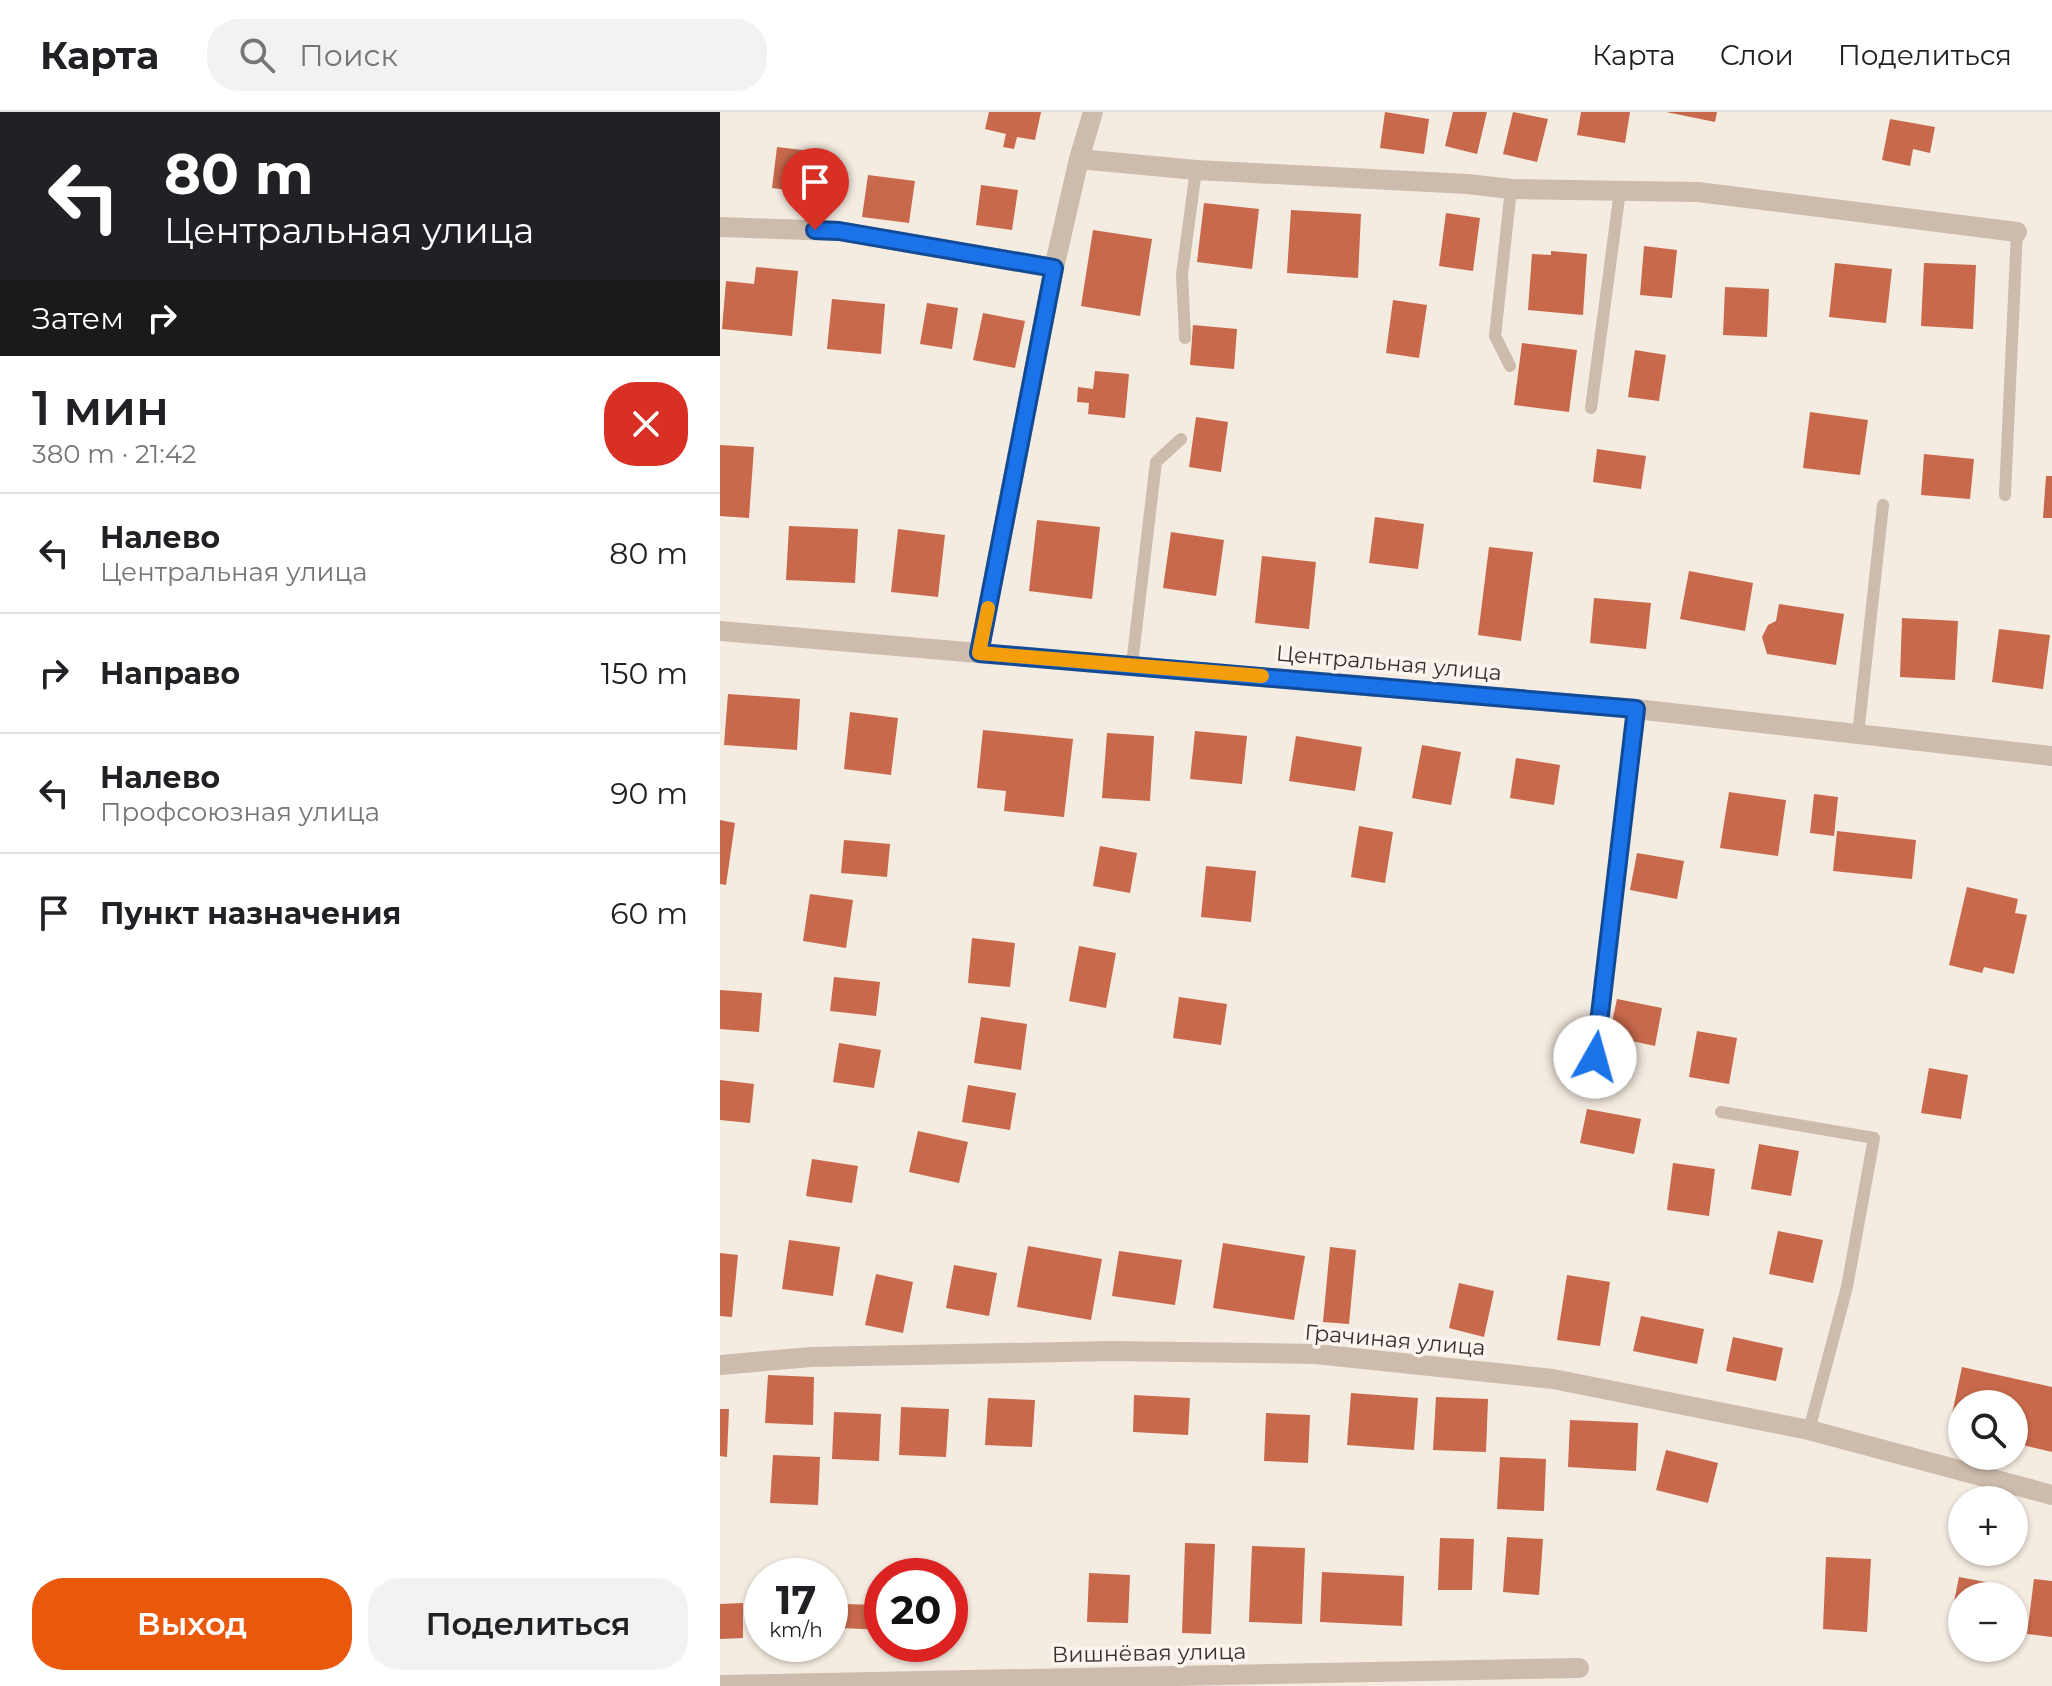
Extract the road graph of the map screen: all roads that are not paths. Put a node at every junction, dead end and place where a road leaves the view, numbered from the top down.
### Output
1 (1093, 112) edge
2 (1079, 159) junction
3 (1196, 170) junction
4 (1511, 189) junction
5 (1620, 191) junction
6 (720, 227) edge
7 (2017, 232) joint
8 (1054, 268) junction
9 (1185, 338) dead end
10 (1510, 366) dead end
11 (1591, 408) dead end
12 (1181, 439) dead end
13 (2005, 495) dead end
14 (1883, 505) dead end
15 (720, 631) edge
16 (979, 653) junction
17 (1132, 664) junction
18 (1636, 709) junction
19 (1858, 735) junction
20 (2052, 756) edge
21 (1595, 1057) dead end
22 (1721, 1112) dead end
23 (720, 1365) edge
24 (1809, 1430) junction
25 (2052, 1495) edge
26 (1579, 1668) dead end
27 (1346, 1679) edge
28 (720, 1685) edge

1 - 2 street
2 - 3 street
2 - 8 street
3 - 4 street
3 - 9 lane
4 - 5 street
4 - 10 lane
5 - 7 street
5 - 11 lane
6 - 8 street
7 - 13 lane
8 - 16 street
12 - 17 lane
14 - 19 lane
15 - 16 street, Центральная улица
16 - 17 street, Центральная улица
17 - 18 street, Центральная улица
18 - 19 street, Центральная улица
18 - 21 lane
19 - 20 street, Центральная улица
22 - 24 lane
23 - 24 street, Грачиная улица
24 - 25 street, Грачиная улица
26 - 27 street, Вишнёвая улица
27 - 28 street, Вишнёвая улица

